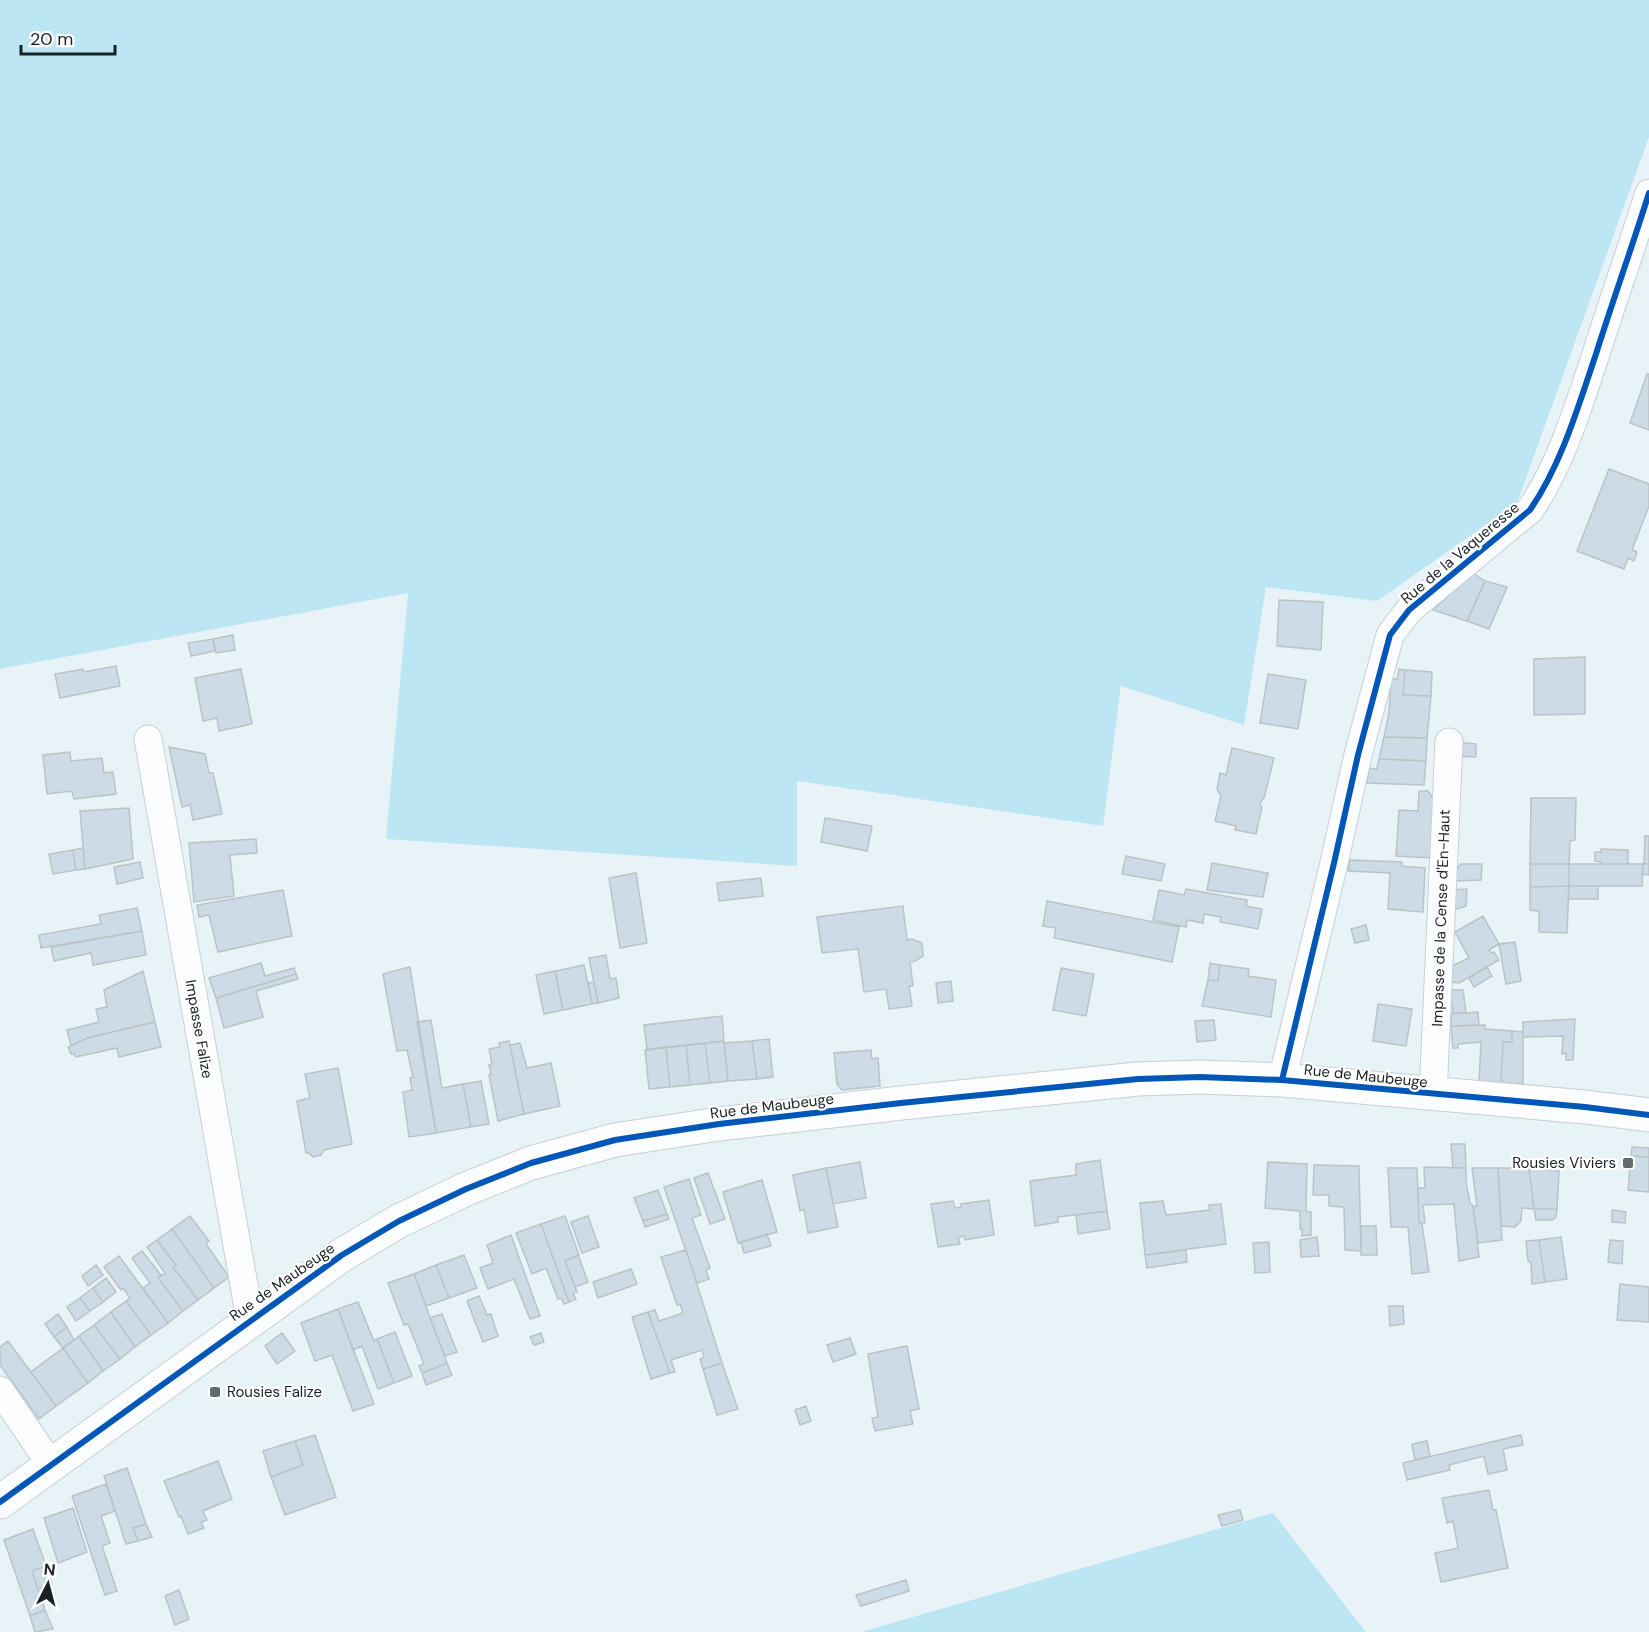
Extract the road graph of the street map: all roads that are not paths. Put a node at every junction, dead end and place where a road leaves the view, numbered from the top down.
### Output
1 (1649, 193) edge
2 (148, 739) dead end
3 (1449, 742) dead end
4 (1282, 1080) junction
5 (1433, 1095) junction
6 (1649, 1115) edge
7 (250, 1319) junction
8 (0, 1390) edge
9 (51, 1465) junction
10 (0, 1502) edge

1 - 4 street, Rue de la Vaqueresse
2 - 7 street, Impasse Falize
3 - 5 street, Impasse de la Cense d'En-Haut
4 - 5 street, Rue de Maubeuge
4 - 7 street, Rue de Maubeuge
5 - 6 street, Rue de Maubeuge
7 - 9 street, Rue de Maubeuge
8 - 9 street
9 - 10 street, Rue de Maubeuge

